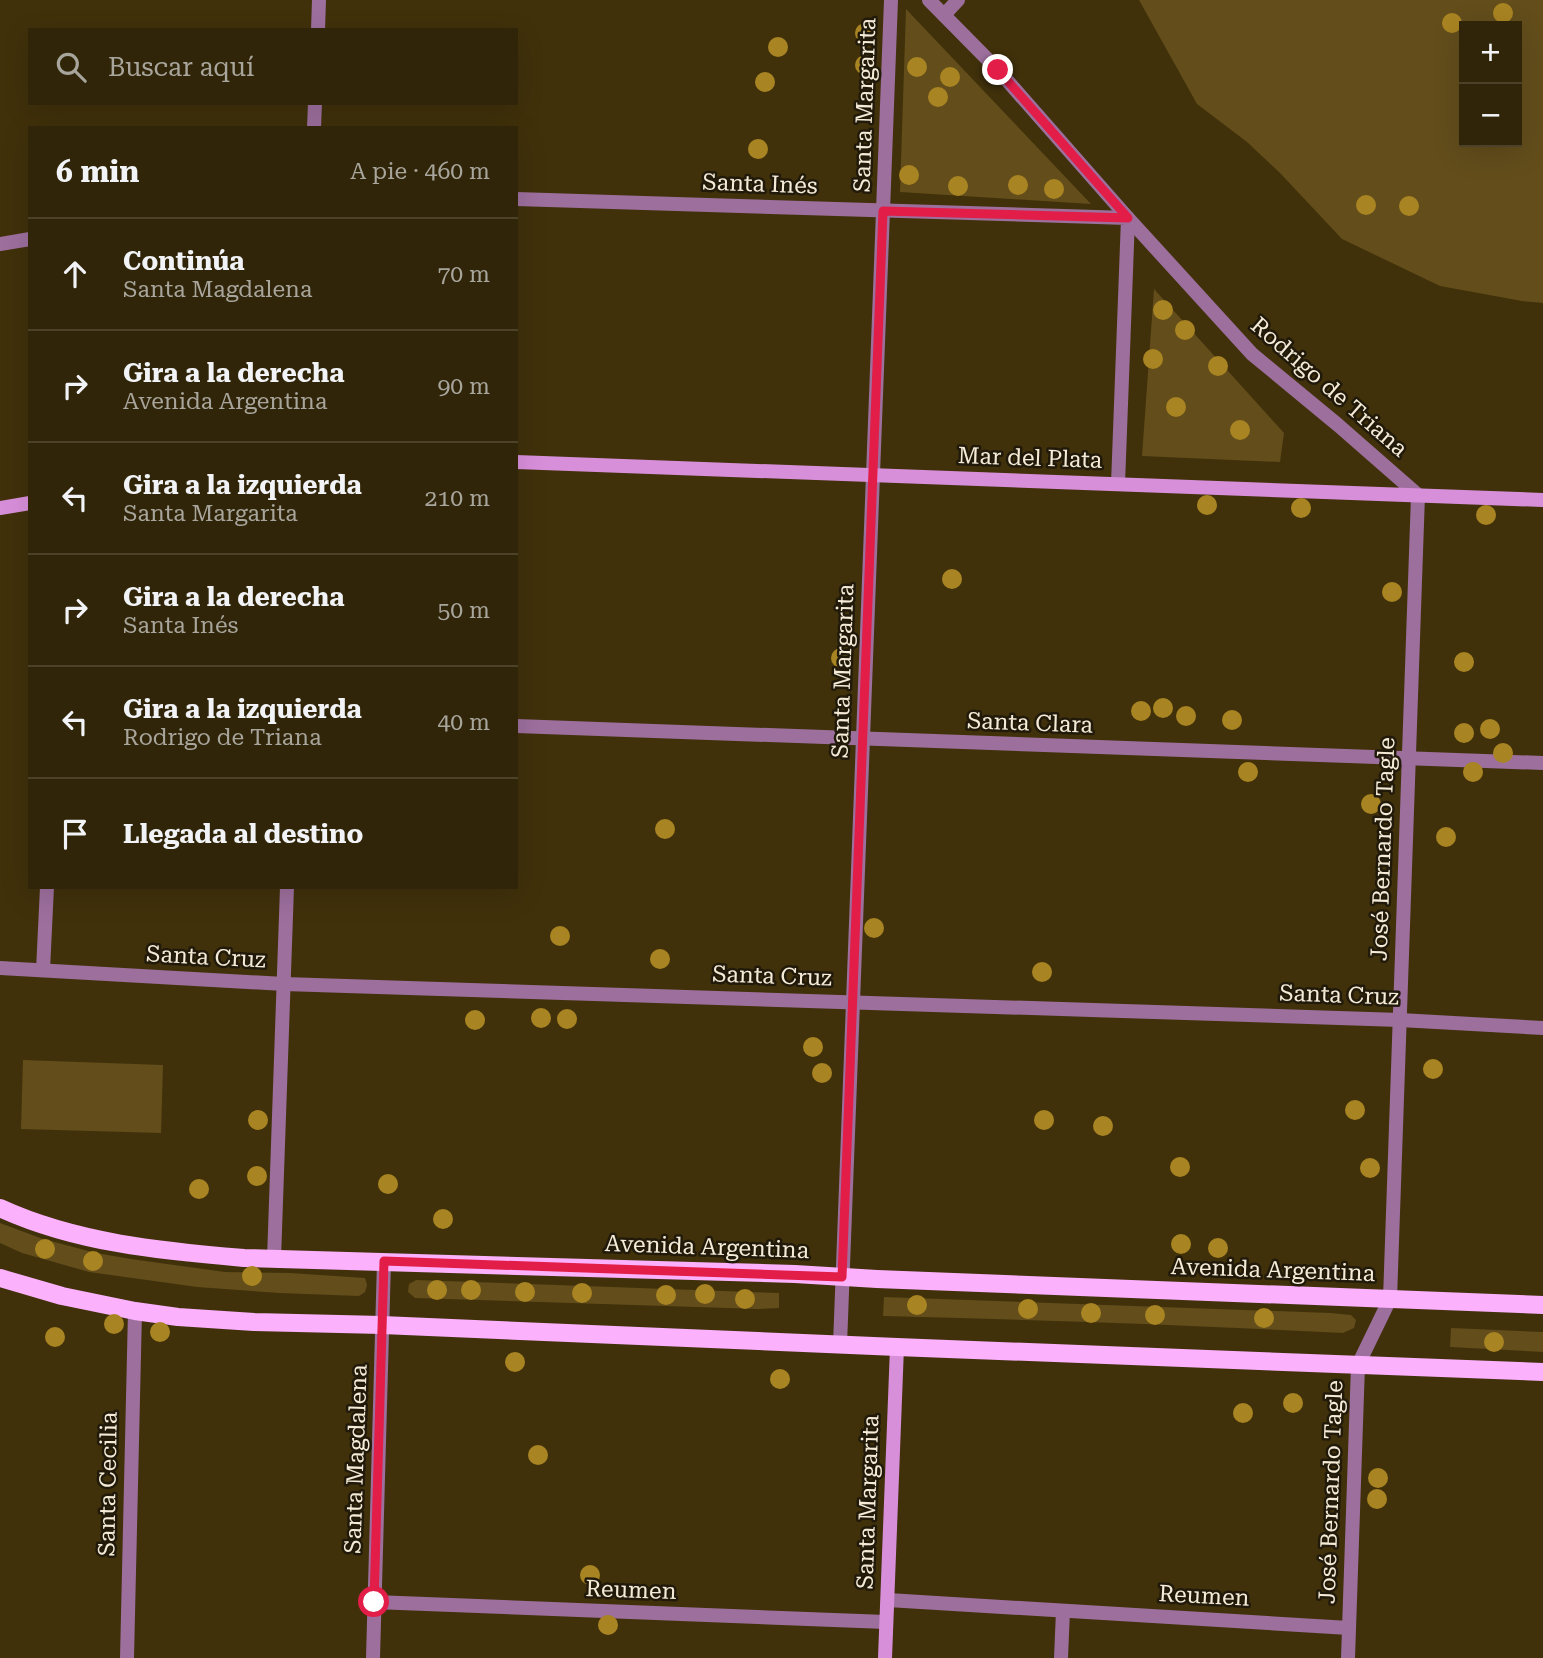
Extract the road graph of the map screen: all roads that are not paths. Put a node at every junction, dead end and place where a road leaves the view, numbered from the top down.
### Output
1 (319, 0) edge
2 (891, 0) edge
3 (929, 0) edge
4 (958, 0) edge
5 (944, 15) junction
6 (318, 28) edge
7 (315, 105) edge
8 (314, 126) edge
9 (518, 198) edge
10 (883, 211) junction
11 (1128, 218) junction
12 (28, 239) edge
13 (0, 244) edge
14 (518, 461) edge
15 (873, 475) junction
16 (1118, 484) junction
17 (1418, 495) junction
18 (1543, 500) edge
19 (28, 503) edge
20 (0, 508) edge
21 (518, 726) edge
22 (863, 740) junction
23 (1409, 760) junction
24 (1543, 764) edge
25 (47, 889) edge
26 (287, 889) edge
27 (0, 968) edge
28 (43, 970) junction
29 (284, 984) junction
30 (853, 1001) junction
31 (1400, 1020) junction
32 (1543, 1028) edge
33 (0, 1208) edge
34 (274, 1259) junction
35 (384, 1261) junction
36 (842, 1277) junction
37 (0, 1278) edge
38 (1390, 1299) junction
39 (1543, 1305) edge
40 (135, 1311) junction
41 (382, 1325) junction
42 (840, 1345) junction
43 (897, 1347) junction
44 (1358, 1365) junction
45 (1543, 1373) edge
46 (888, 1600) junction
47 (374, 1602) junction
48 (1063, 1611) junction
49 (886, 1622) junction
50 (1349, 1628) junction
51 (127, 1658) edge
52 (373, 1658) edge
53 (885, 1658) edge
54 (1061, 1658) edge
55 (1348, 1658) edge

1 - 6 street
2 - 10 street, Santa Margarita
3 - 5 street, Rodrigo de Triana
4 - 5 street
5 - 11 street, Rodrigo de Triana
7 - 8 street
9 - 10 street, Santa Inés
10 - 11 street, Santa Inés
10 - 15 street, Santa Margarita
11 - 16 street
11 - 17 street, Rodrigo de Triana
12 - 13 street
14 - 15 street, Mar del Plata
15 - 16 street, Mar del Plata
15 - 22 street, Santa Margarita
16 - 17 street, Mar del Plata
17 - 18 street, Mar del Plata
17 - 23 street, José Bernardo Tagle
19 - 20 street
21 - 22 street, Santa Clara
22 - 23 street, Santa Clara
22 - 30 street, Santa Margarita
23 - 24 street, Santa Clara
23 - 31 street, José Bernardo Tagle
25 - 28 street
26 - 29 street
27 - 28 street, Santa Cruz
28 - 29 street, Santa Cruz
29 - 30 street, Santa Cruz
29 - 34 street
30 - 31 street, Santa Cruz
30 - 36 street, Santa Margarita
31 - 32 street, Santa Cruz
31 - 38 street, José Bernardo Tagle
33 - 34 main road, Avenida Argentina
34 - 35 main road, Avenida Argentina
35 - 36 main road, Avenida Argentina
35 - 41 street, Santa Magdalena
36 - 38 main road, Avenida Argentina
36 - 42 street, Santa Margarita
37 - 40 main road
38 - 39 main road, Avenida Argentina
38 - 44 street, José Bernardo Tagle
40 - 41 main road
40 - 51 street, Santa Cecilia
41 - 42 main road
41 - 47 street, Santa Magdalena
42 - 43 main road
43 - 44 main road
43 - 46 street, Santa Margarita
44 - 45 main road
44 - 50 street, José Bernardo Tagle
46 - 48 street, Reumen
46 - 49 street, Santa Margarita
47 - 49 street, Reumen
47 - 52 street, Santa Magdalena
48 - 50 street, Reumen
48 - 54 street
49 - 53 street, Santa Margarita
50 - 55 street, José Bernardo Tagle

